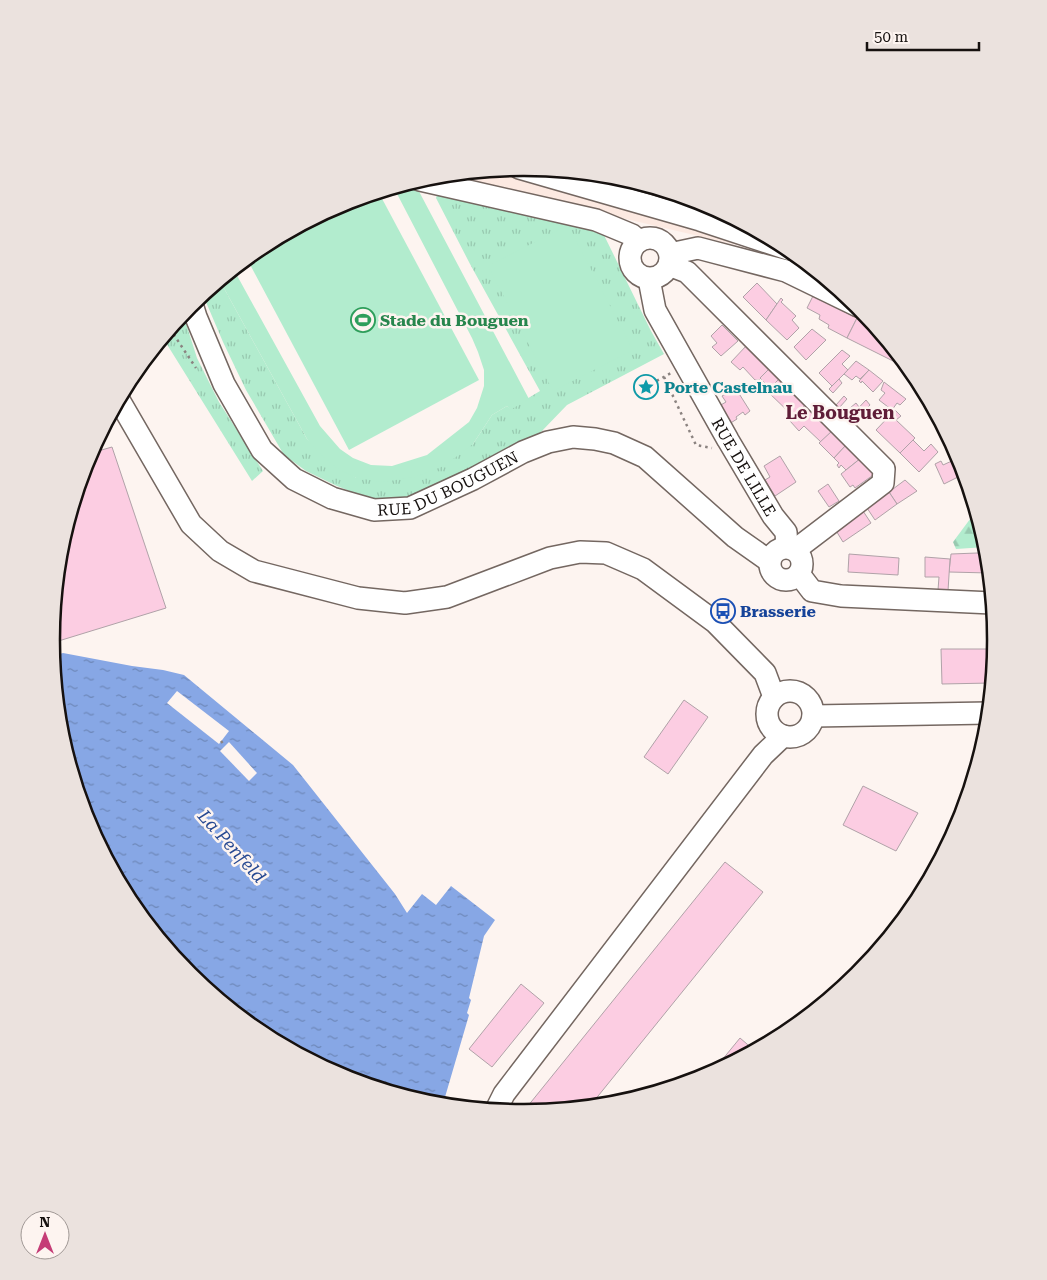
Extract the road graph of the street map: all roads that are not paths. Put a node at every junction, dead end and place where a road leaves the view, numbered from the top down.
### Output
1 (551, 177) edge
2 (438, 184) edge
3 (751, 237) edge
4 (638, 241) junction
5 (670, 259) junction
6 (648, 279) junction
7 (829, 292) edge
8 (195, 313) edge
9 (123, 407) edge
10 (791, 549) junction
11 (769, 561) junction
12 (799, 574) junction
13 (985, 603) edge
14 (774, 697) junction
15 (981, 712) edge
16 (813, 716) junction
17 (783, 736) junction
18 (499, 1103) edge

1 - 3 street
2 - 4 street
4 - 5 street
4 - 6 street
5 - 6 street
5 - 7 street
5 - 10 street
6 - 10 street, RUE DE LILLE
8 - 11 street, RUE DU BOUGUEN
9 - 14 street
10 - 11 street
10 - 12 street
11 - 12 street
12 - 13 street
14 - 16 street
14 - 17 street
15 - 16 street
16 - 17 street
17 - 18 street

